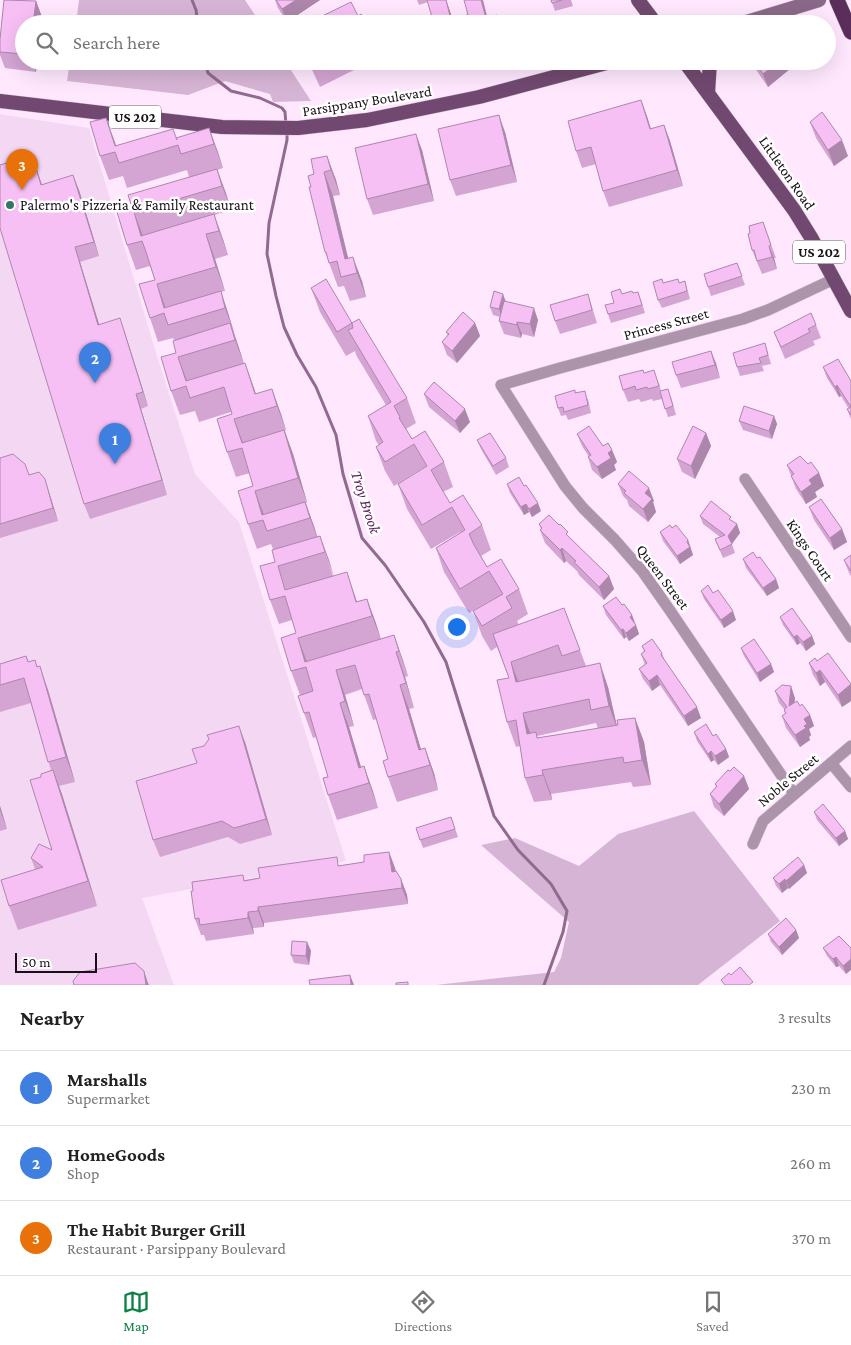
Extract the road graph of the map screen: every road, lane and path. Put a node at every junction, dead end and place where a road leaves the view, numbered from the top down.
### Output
1 (638, 0) edge
2 (819, 0) edge
3 (837, 0) edge
4 (649, 15) edge
5 (768, 15) edge
6 (851, 32) edge
7 (580, 70) edge
8 (691, 70) edge
9 (709, 70) edge
10 (708, 93) junction
11 (0, 101) edge
12 (834, 279) junction
13 (851, 311) edge
14 (502, 385) joint
15 (745, 479) dead end
16 (851, 637) edge
17 (851, 746) edge
18 (832, 764) junction
19 (851, 787) edge
20 (794, 794) junction
21 (753, 844) dead end

1 - 4 main road
2 - 5 main road
3 - 6 highway
7 - 11 main road, Parsippany Boulevard / US 202
8 - 10 main road, Littleton Road / US 202
9 - 10 main road
10 - 12 main road, Littleton Road / US 202
12 - 13 main road, Littleton Road / US 202
12 - 14 street, Princess Street
14 - 20 street, Queen Street
15 - 16 street, Kings Court
17 - 18 street, Noble Street
18 - 19 street
18 - 20 street, Noble Street
20 - 21 street, Noble Street

